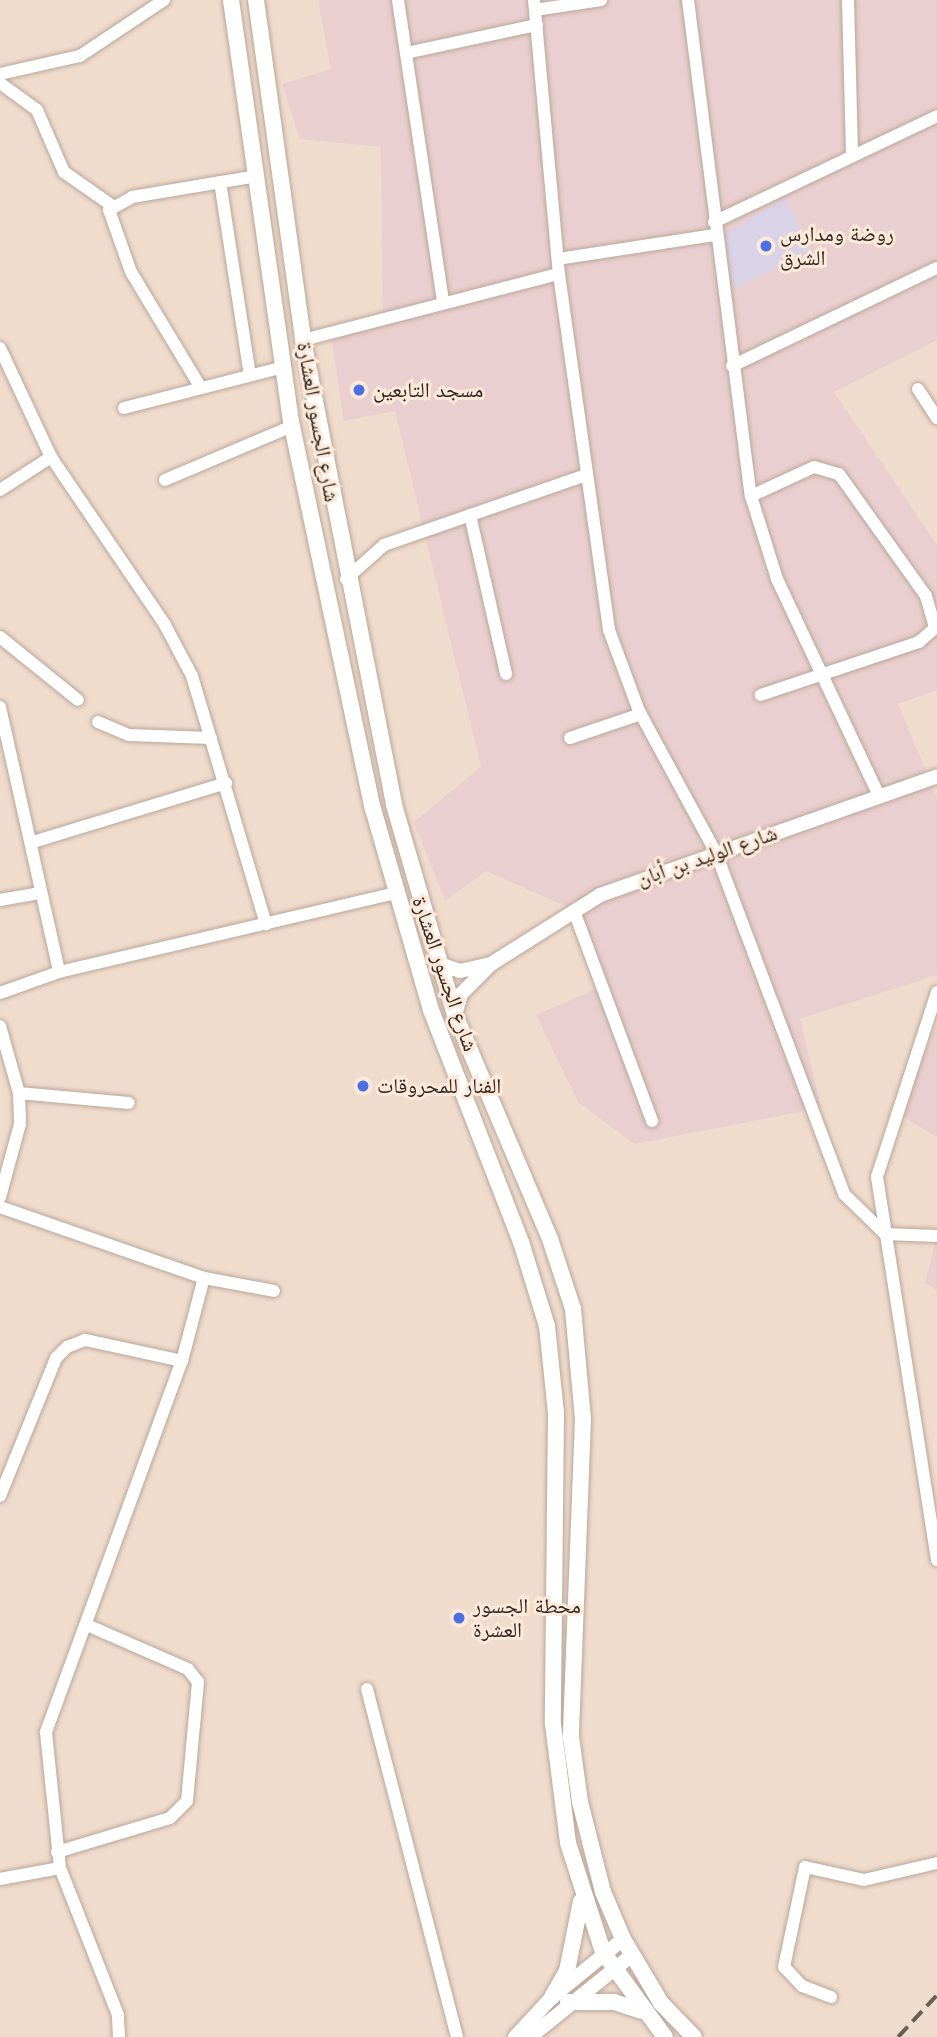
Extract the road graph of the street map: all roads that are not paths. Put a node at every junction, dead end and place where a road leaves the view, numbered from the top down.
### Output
1 (149, 0) edge
2 (164, 0) edge
3 (231, 0) edge
4 (256, 0) edge
5 (398, 0) edge
6 (601, 0) edge
7 (688, 0) edge
8 (848, 0) edge
9 (535, 5) edge
10 (139, 16) junction
11 (537, 25) junction
12 (406, 53) junction
13 (0, 74) edge
14 (0, 83) edge
15 (937, 116) edge
16 (852, 154) junction
17 (257, 176) junction
18 (220, 182) junction
19 (111, 205) junction
20 (715, 229) junction
21 (558, 259) junction
22 (937, 268) edge
23 (559, 274) junction
24 (443, 302) junction
25 (303, 340) junction
26 (0, 348) edge
27 (732, 366) junction
28 (284, 367) junction
29 (250, 375) junction
30 (201, 388) junction
31 (918, 389) dead end
32 (124, 408) dead end
33 (937, 418) edge
34 (292, 426) junction
35 (51, 457) junction
36 (586, 475) junction
37 (165, 480) dead end
38 (0, 490) edge
39 (751, 496) junction
40 (470, 515) junction
41 (346, 579) junction
42 (0, 637) edge
43 (821, 673) junction
44 (506, 674) dead end
45 (761, 695) dead end
46 (78, 700) dead end
47 (0, 707) edge
48 (641, 713) junction
49 (98, 722) dead end
50 (211, 738) junction
51 (570, 738) dead end
52 (3, 747) edge
53 (935, 778) edge
54 (226, 783) junction
55 (879, 796) junction
56 (394, 804) junction
57 (373, 809) junction
58 (33, 842) junction
59 (716, 853) junction
60 (397, 892) junction
61 (39, 893) junction
62 (0, 900) edge
63 (574, 911) junction
64 (265, 924) junction
65 (437, 963) junction
66 (491, 964) junction
67 (59, 972) junction
68 (937, 992) edge
69 (0, 993) edge
70 (455, 1015) junction
71 (0, 1026) edge
72 (19, 1093) junction
73 (129, 1103) dead end
74 (652, 1121) dead end
75 (0, 1198) edge
76 (0, 1207) edge
77 (886, 1234) junction
78 (937, 1236) edge
79 (204, 1278) junction
80 (274, 1291) dead end
81 (183, 1361) junction
82 (0, 1496) edge
83 (937, 1560) edge
84 (89, 1626) junction
85 (367, 1689) dead end
86 (57, 1852) junction
87 (937, 1863) edge
88 (60, 1868) junction
89 (0, 1879) edge
90 (582, 1898) junction
91 (623, 1939) junction
92 (603, 1952) junction
93 (632, 1955) junction
94 (612, 1968) junction
95 (552, 1997) junction
96 (831, 1997) dead end
97 (568, 2002) junction
98 (641, 2011) junction
99 (122, 2035) edge
100 (457, 2037) edge
101 (515, 2037) edge
102 (530, 2037) edge
103 (665, 2037) edge
104 (694, 2037) edge

1 - 10 street
2 - 10 street
3 - 17 main road, شارع الجسور العشارة
4 - 25 main road, شارع الجسور العشارة
5 - 12 street
6 - 9 street
7 - 20 street
8 - 16 street
9 - 11 street
10 - 13 street
11 - 12 street
11 - 21 street
12 - 24 street
14 - 19 street
15 - 16 street
16 - 20 street
17 - 18 street
17 - 28 main road, شارع الجسور العشارة
18 - 19 street
18 - 29 street
19 - 30 street
20 - 21 street
20 - 27 street
21 - 23 street
22 - 27 street
23 - 24 street
23 - 36 street
24 - 25 street
25 - 41 main road, شارع الجسور العشارة
26 - 35 street
27 - 39 street
28 - 29 street
28 - 34 main road, شارع الجسور العشارة
29 - 30 street
30 - 32 street
31 - 33 street
34 - 37 street
34 - 57 main road, شارع الجسور العشارة
35 - 38 street
35 - 50 street
36 - 40 street
36 - 48 street
39 - 43 street
39 - 43 street
40 - 41 street
40 - 44 street
41 - 56 main road, شارع الجسور العشارة
42 - 46 street
43 - 45 street
43 - 55 street
47 - 52 street
48 - 51 street
48 - 59 street
49 - 50 street
50 - 54 street
52 - 58 street
53 - 55 street, شارع الوليد بن أبان
54 - 58 street
54 - 64 street
55 - 59 street, شارع الوليد بن أبان
56 - 57 main road
56 - 65 main road, شارع الجسور العشارة
57 - 60 main road, شارع الجسور العشارة
58 - 61 street
59 - 63 street, شارع الوليد بن أبان
59 - 77 street
60 - 64 street
60 - 90 main road, شارع الجسور العشارة
61 - 62 street
61 - 67 street
63 - 66 street, شارع الوليد بن أبان
63 - 74 street
64 - 67 street
65 - 66 street, شارع الوليد بن أبان
65 - 70 main road, شارع الجسور العشارة
66 - 70 street, شارع الوليد بن أبان
67 - 69 street
68 - 77 street
70 - 91 main road, شارع الجسور العشارة
71 - 72 street
72 - 73 street
72 - 75 street
76 - 79 street
77 - 78 street
77 - 83 street
79 - 80 street
79 - 81 street
81 - 82 street
81 - 84 street
84 - 86 street
84 - 86 street
85 - 100 street
86 - 88 street
87 - 96 street
88 - 89 street
88 - 99 street
90 - 92 main road, شارع الجسور العشارة
90 - 95 main road
91 - 92 street
91 - 93 main road, شارع الجسور العشارة
92 - 94 main road, شارع الجسور العشارة
92 - 95 street
93 - 94 street
93 - 104 main road, شارع الجسور العشارة
94 - 97 street
94 - 98 main road, شارع الجسور العشارة
95 - 101 street
97 - 98 main road
97 - 102 street
98 - 103 main road, شارع الجسور العشارة

